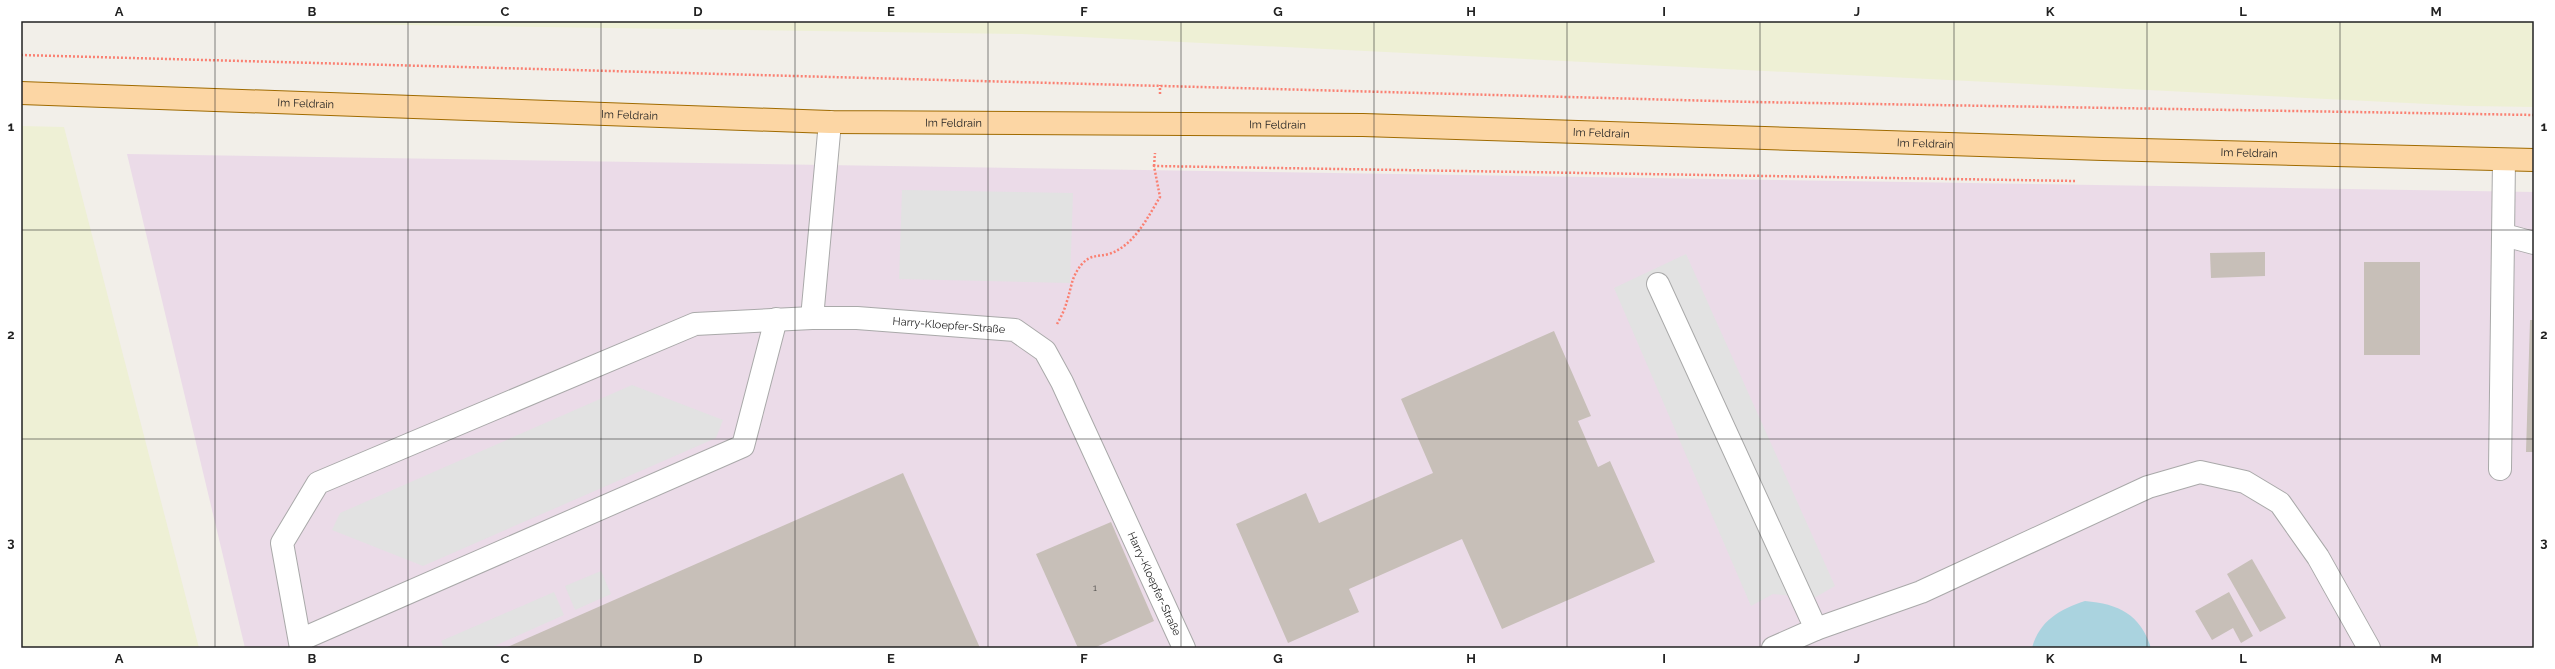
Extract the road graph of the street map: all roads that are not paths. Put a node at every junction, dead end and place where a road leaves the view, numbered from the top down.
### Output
1 (21, 93) edge
2 (830, 122) junction
3 (2504, 160) junction
4 (2534, 160) edge
5 (2504, 235) junction
6 (2534, 243) edge
7 (1658, 284) dead end
8 (812, 318) junction
9 (776, 320) junction
10 (2500, 469) dead end
11 (1816, 629) junction
12 (300, 644) edge
13 (1184, 648) edge
14 (1773, 648) edge
15 (2369, 648) edge

1 - 2 main road, Im Feldrain
2 - 3 main road, Im Feldrain
2 - 8 lane
3 - 4 main road, Im Feldrain
3 - 5 lane
5 - 6 lane
5 - 10 lane
7 - 11 lane
8 - 9 lane, Harry-Kloepfer-Straße
8 - 13 lane, Harry-Kloepfer-Straße
9 - 12 lane
9 - 12 lane, Harry-Kloepfer-Straße
11 - 14 lane
11 - 15 lane

